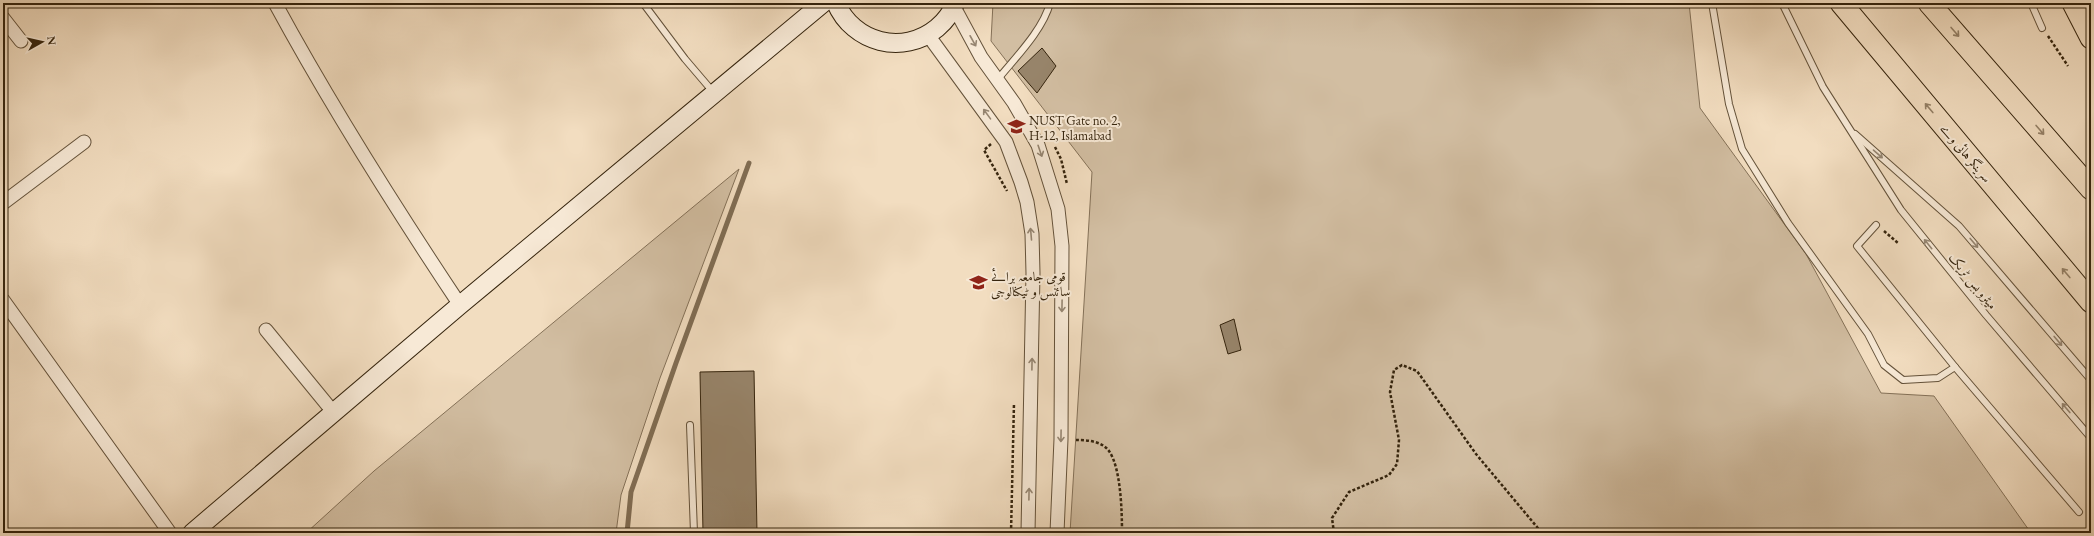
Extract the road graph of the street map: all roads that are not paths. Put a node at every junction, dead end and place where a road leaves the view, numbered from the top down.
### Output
1 (275, 3) edge
2 (643, 3) edge
3 (823, 3) edge
4 (836, 3) edge
5 (1050, 3) edge
6 (1712, 3) edge
7 (1782, 3) edge
8 (1840, 3) edge
9 (1929, 3) edge
10 (2031, 3) edge
11 (2073, 3) edge
12 (954, 5) edge
13 (3, 18) edge
14 (2042, 28) road end
15 (928, 35) junction
16 (2091, 38) edge
17 (21, 41) dead end
18 (998, 79) junction
19 (714, 93) junction
20 (1849, 129) junction
21 (84, 142) dead end
22 (2091, 189) edge
23 (3, 203) edge
24 (1876, 225) road end
25 (3, 300) edge
26 (2091, 302) edge
27 (460, 305) junction
28 (266, 330) dead end
29 (1955, 367) junction
30 (2091, 380) edge
31 (334, 413) junction
32 (690, 425) dead end
33 (2091, 438) edge
34 (2079, 512) dead end
35 (170, 533) edge
36 (192, 533) edge
37 (694, 533) edge
38 (1028, 533) edge
39 (1056, 533) edge

1 - 27 street
2 - 19 lane
3 - 19 main road
4 - 15 main road
5 - 18 lane
6 - 29 lane
7 - 20 lane, میٹرو بس ٹریک
26 -> 8 highway, سرینگر ہائی وے
9 -> 22 highway
10 - 14 lane
11 - 16 highway
12 - 15 main road
12 -> 18 street
13 - 17 street
38 -> 15 street
18 -> 39 street
19 - 27 main road
20 -> 30 lane, میٹرو بس ٹریک
33 -> 20 lane, میٹرو بس ٹریک
21 - 23 street
24 - 29 lane
25 - 35 street
27 - 31 main road
28 - 31 street
29 - 34 lane
31 - 36 main road
32 - 37 lane

